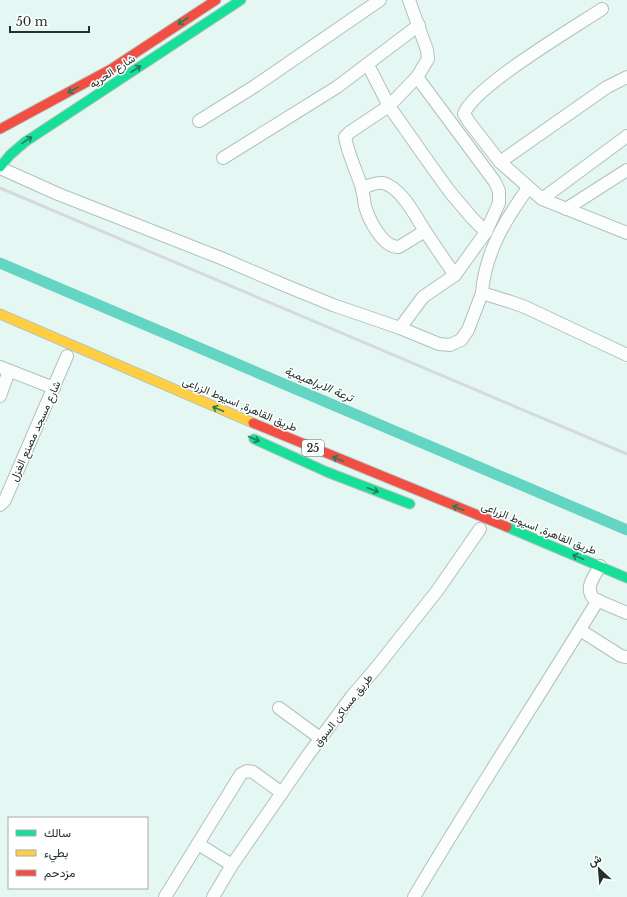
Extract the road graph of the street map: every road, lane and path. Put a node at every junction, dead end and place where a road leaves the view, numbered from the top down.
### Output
1 (216, 0) edge
2 (241, 0) edge
3 (380, 0) edge
4 (409, 0) edge
5 (602, 9) dead end
6 (420, 26) junction
7 (368, 65) junction
8 (627, 76) edge
9 (417, 77) junction
10 (389, 106) junction
11 (200, 121) dead end
12 (0, 129) edge
13 (627, 136) edge
14 (223, 158) dead end
15 (500, 162) junction
16 (0, 167) edge
17 (627, 170) edge
18 (362, 188) junction
19 (528, 188) junction
20 (542, 199) junction
21 (566, 209) junction
22 (624, 228) edge
23 (425, 231) junction
24 (486, 232) junction
25 (455, 275) junction
26 (482, 293) junction
27 (0, 314) edge
28 (400, 328) junction
29 (627, 355) edge
30 (67, 356) dead end
31 (5, 369) edge
32 (54, 388) junction
33 (0, 396) edge
34 (244, 435) dead end
35 (0, 505) edge
36 (416, 506) dead end
37 (480, 529) dead end
38 (564, 561) dead end
39 (598, 572) junction
40 (627, 578) edge
41 (598, 600) junction
42 (627, 613) edge
43 (580, 630) junction
44 (627, 657) edge
45 (279, 708) dead end
46 (320, 738) junction
47 (282, 793) junction
48 (198, 844) junction
49 (232, 865) junction
50 (165, 897) edge
51 (213, 897) edge
52 (414, 897) edge

1 -> 12 main road, شارع الحريه
16 -> 2 main road, شارع الحريه
3 - 11 street
4 - 6 street
5 - 15 street
6 - 7 street
6 - 9 street
7 - 10 street
7 - 14 street
8 - 15 street
9 - 10 street
9 - 24 street
10 - 18 street
10 - 24 street
13 - 20 street
15 - 19 street
16 - 28 street
17 - 21 street
18 - 23 street
18 - 23 street
19 - 20 street
19 - 26 street
20 - 21 street
21 - 22 street
23 - 25 street
24 - 25 street
25 - 28 street
26 - 28 street
26 - 29 street
39 -> 27 main road, طريق القاهرة, اسيوط الزراعى / 25
30 - 32 street, شارع مسجد مصنع الغزل
31 - 32 street
31 - 33 street
32 - 35 street, شارع مسجد مصنع الغزل
34 -> 36 main road, 25
37 - 46 street, طريق مساكن السوق
38 - 39 main road, طريق القاهرة, اسيوط الزراعى / 25
39 - 40 main road, طريق القاهرة, اسيوط الزراعى / 25
39 - 41 street
41 - 42 street
41 - 43 street
43 - 44 street
43 - 52 street
45 - 46 street
46 - 47 street, طريق مساكن السوق
47 - 48 street
47 - 49 street, طريق مساكن السوق
48 - 49 street
48 - 50 street
49 - 51 street, طريق مساكن السوق

